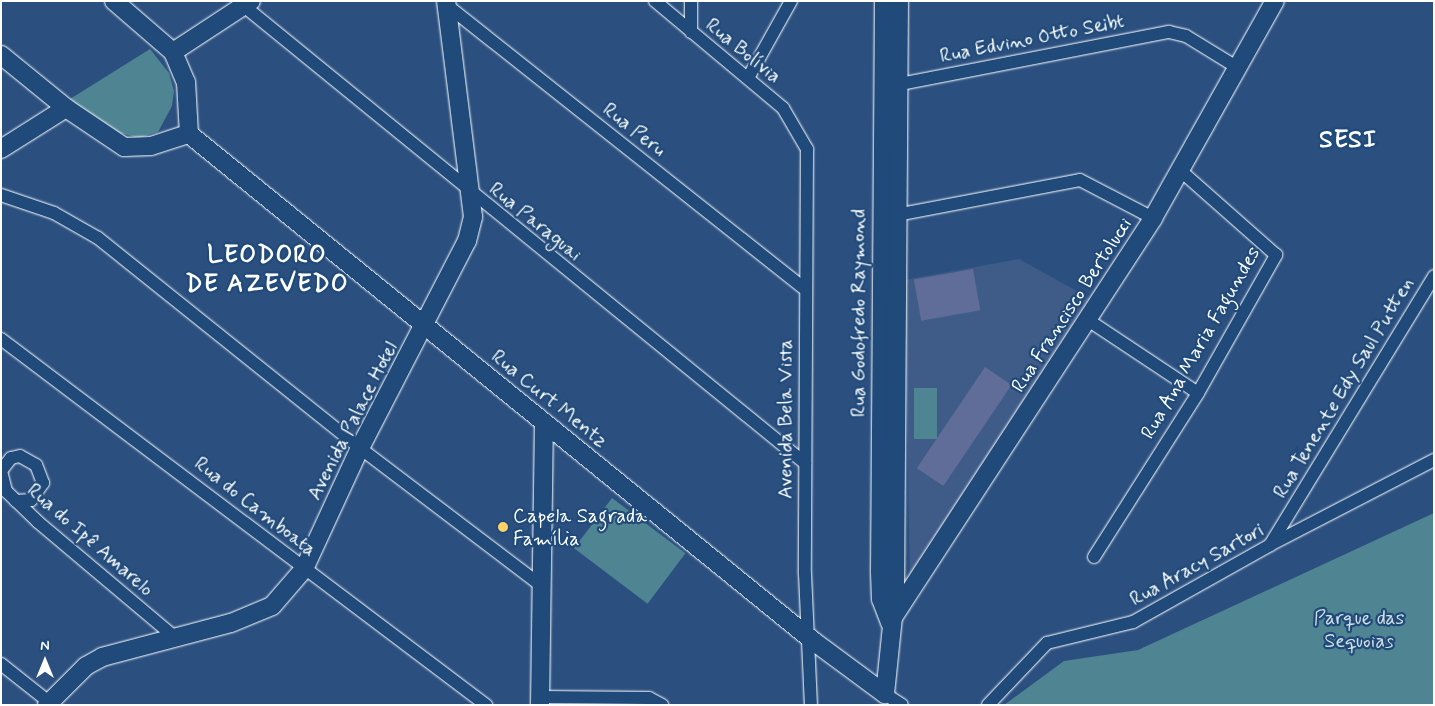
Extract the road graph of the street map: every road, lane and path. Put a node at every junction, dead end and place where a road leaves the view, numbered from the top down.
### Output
1 (114, 1) edge
2 (655, 1) edge
3 (691, 1) edge
4 (791, 1) edge
5 (884, 1) edge
6 (899, 1) edge
7 (1275, 1) edge
8 (445, 2) edge
9 (248, 4) edge
10 (690, 32) junction
11 (173, 52) junction
12 (1, 55) edge
13 (1238, 68) junction
14 (748, 78) junction
15 (891, 86) junction
16 (66, 108) junction
17 (189, 134) junction
18 (802, 134) joint
19 (1, 149) edge
20 (1180, 170) junction
21 (1, 195) edge
22 (473, 196) junction
23 (888, 216) junction
24 (1153, 218) junction
25 (1434, 276) edge
26 (804, 288) junction
27 (1088, 320) junction
28 (426, 326) junction
29 (1, 340) edge
30 (1198, 393) junction
31 (544, 423) junction
32 (360, 448) junction
33 (1434, 460) edge
34 (805, 463) junction
35 (16, 501) junction
36 (1270, 545) junction
37 (1094, 557) dead end
38 (304, 569) junction
39 (542, 586) junction
40 (890, 622) junction
41 (172, 635) junction
42 (812, 640) junction
43 (1, 664) edge
44 (885, 699) edge
45 (540, 701) edge
46 (48, 703) edge
47 (486, 705) edge
48 (662, 705) edge
49 (811, 705) edge
50 (902, 705) edge
51 (988, 705) edge

1 - 11 main road
2 - 10 street, Rua Bolívia
3 - 10 street
4 - 14 street
5 - 15 main road, Rua Godofredo Raymond
6 - 15 main road, Rua Godofredo Raymond
7 - 13 main road, Rua Francisco Bertolucci
8 - 22 main road, Avenida Palace Hotel
8 - 26 street, Rua Peru
9 - 11 main road
9 - 22 street, Rua Paraguai
10 - 14 street, Rua Bolívia
11 - 17 main road
12 - 16 main road
13 - 15 street, Rua Edvino Otto Seibt
13 - 20 main road, Rua Francisco Bertolucci
14 - 18 street, Rua Bolívia
15 - 23 main road, Rua Godofredo Raymond
16 - 17 main road
16 - 19 main road
17 - 28 main road, Rua Curt Mentz
18 - 26 street, Avenida Bela Vista
20 - 24 main road, Rua Francisco Bertolucci
20 - 30 street, Rua Ana Maria Fagundes
21 - 32 street
22 - 28 main road, Avenida Palace Hotel
22 - 34 street, Rua Paraguai
23 - 24 street
23 - 40 main road, Rua Godofredo Raymond
24 - 27 main road, Rua Francisco Bertolucci
25 - 36 street, Rua Tenente Edy Saul Putten
26 - 34 street, Avenida Bela Vista
27 - 30 street
27 - 40 main road, Rua Francisco Bertolucci
28 - 31 main road, Rua Curt Mentz
28 - 32 main road, Avenida Palace Hotel
29 - 38 street, Rua do Camboata
30 - 37 street, Rua Ana Maria Fagundes
31 - 39 main road
31 - 42 main road, Rua Curt Mentz
32 - 38 main road, Avenida Palace Hotel
32 - 39 street
33 - 36 street, Rua Aracy Sartori
34 - 42 street, Avenida Bela Vista
35 - 35 street, Rua do Ipê Amarelo
35 - 41 street, Rua do Ipê Amarelo
36 - 51 street, Rua Aracy Sartori
38 - 41 main road, Avenida Palace Hotel
38 - 47 street, Rua do Camboata
39 - 45 main road
40 - 44 main road, Rua Godofredo Raymond
41 - 46 main road, Avenida Palace Hotel
42 - 44 main road, Rua Curt Mentz
42 - 49 street, Avenida Bela Vista
43 - 46 street
44 - 50 street
45 - 48 street

